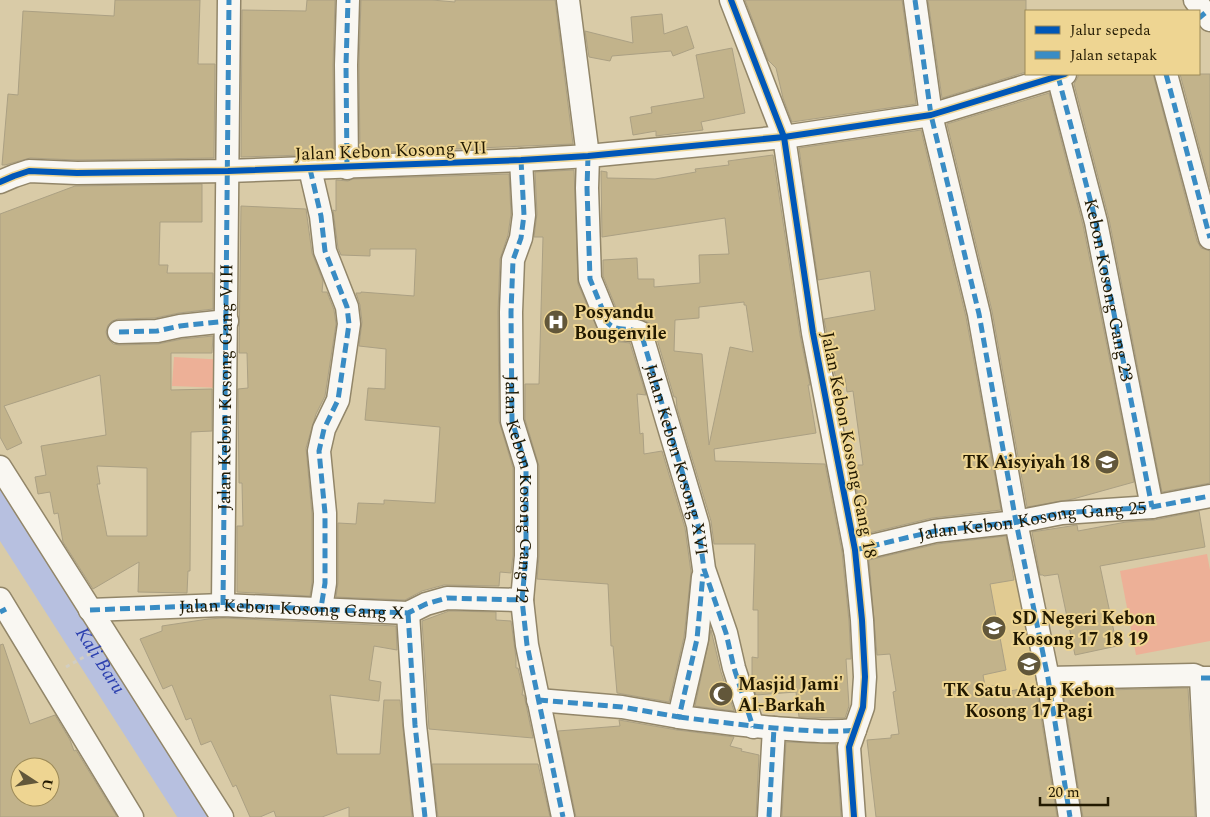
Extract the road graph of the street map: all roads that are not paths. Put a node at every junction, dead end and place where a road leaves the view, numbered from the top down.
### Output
1 (229, 0) edge
2 (348, 0) edge
3 (568, 0) edge
4 (731, 0) edge
5 (915, 0) edge
6 (1061, 75) edge
7 (1166, 75) edge
8 (931, 115) junction
9 (784, 137) junction
10 (588, 156) junction
11 (521, 160) junction
12 (346, 168) junction
13 (310, 169) junction
14 (228, 172) junction
15 (0, 182) edge
16 (1210, 238) edge
17 (227, 320) junction
18 (119, 332) dead end
19 (0, 467) edge
20 (1210, 496) edge
21 (1152, 507) junction
22 (1016, 522) junction
23 (855, 550) junction
24 (704, 569) junction
25 (522, 600) junction
26 (223, 605) junction
27 (2, 607) edge
28 (321, 608) junction
29 (90, 610) junction
30 (408, 613) junction
31 (1048, 678) junction
32 (1205, 678) edge
33 (538, 700) junction
34 (679, 716) junction
35 (764, 727) junction
36 (855, 730) junction
37 (132, 817) edge
38 (222, 817) edge
39 (425, 817) edge
40 (563, 817) edge
41 (769, 817) edge
42 (854, 817) edge
43 (1070, 817) edge
44 (1208, 817) edge

1 - 14 street, Jalan Kebon Kosong Gang VIII
2 - 12 street
3 - 10 street
4 - 9 street, Jalan Kebon Kosong Gang 18
5 - 8 street
6 - 8 street, Jalan Kebon Kosong VII
6 - 21 street, Kebon Kosong Gang 23
7 - 16 street
8 - 9 street, Jalan Kebon Kosong VII
8 - 22 street
9 - 10 street, Jalan Kebon Kosong VII
9 - 23 street, Jalan Kebon Kosong Gang 18
10 - 11 street, Jalan Kebon Kosong VII
10 - 24 street, Jalan Kebon Kosong XVI
11 - 12 street, Jalan Kebon Kosong VII
11 - 25 street, Jalan Kebon Kosong Gang 12
12 - 13 street, Jalan Kebon Kosong VII
13 - 14 street, Jalan Kebon Kosong VII
13 - 28 street
14 - 15 street, Jalan Kebon Kosong VII
14 - 17 street, Jalan Kebon Kosong Gang VIII
17 - 18 street
17 - 26 street, Jalan Kebon Kosong Gang VIII
19 - 29 street
20 - 21 street, Jalan Kebon Kosong Gang 25
21 - 22 street, Jalan Kebon Kosong Gang 25
22 - 23 street, Jalan Kebon Kosong Gang 25
22 - 31 street
23 - 36 street, Jalan Kebon Kosong Gang 18
24 - 34 street
24 - 35 street, Jalan Kebon Kosong XVI
25 - 30 street, Jalan Kebon Kosong Gang X
25 - 33 street, Jalan Kebon Kosong Gang 12
26 - 28 street, Jalan Kebon Kosong Gang X
26 - 29 street, Jalan Kebon Kosong Gang X
27 - 37 street
28 - 30 street, Jalan Kebon Kosong Gang X
29 - 38 street
30 - 39 street
31 - 32 street
31 - 43 street
32 - 44 street
33 - 34 street
33 - 40 street, Jalan Kebon Kosong Gang 12
34 - 35 street
35 - 36 street
35 - 41 street
36 - 42 street, Jalan Kebon Kosong Gang 18

